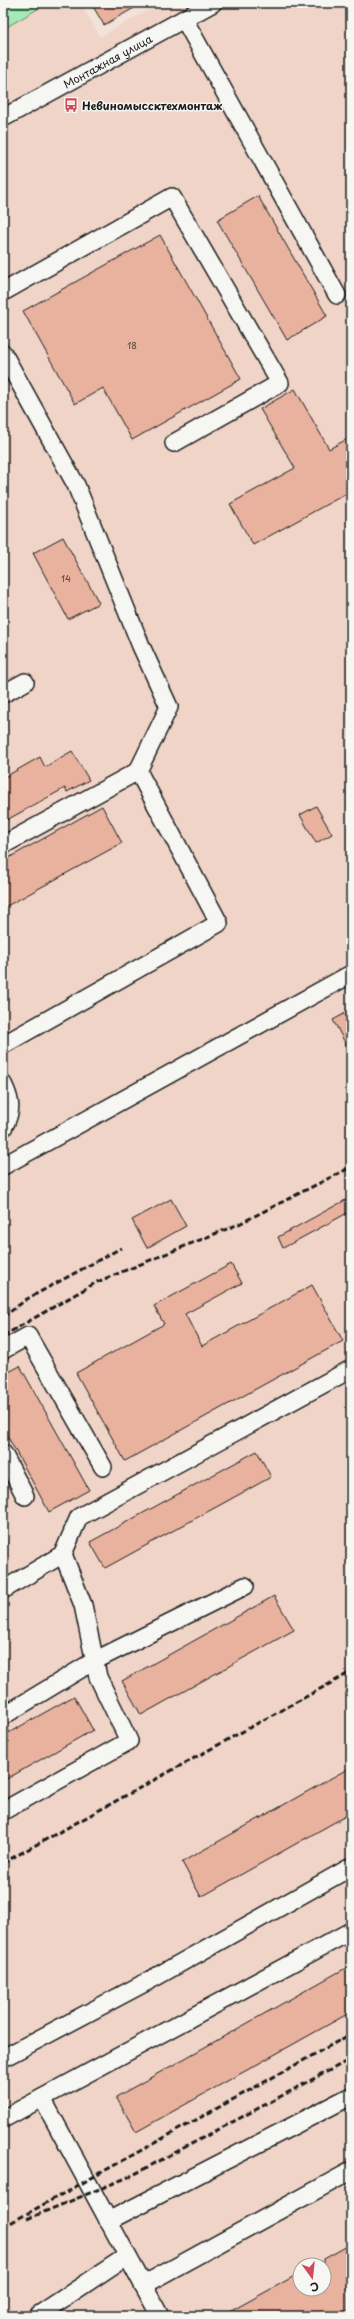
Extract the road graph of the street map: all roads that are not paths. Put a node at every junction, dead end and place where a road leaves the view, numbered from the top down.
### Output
1 (213, 3) edge
2 (184, 19) junction
3 (3, 118) edge
4 (3, 292) edge
5 (337, 295) dead end
6 (3, 353) edge
7 (174, 443) dead end
8 (25, 682) dead end
9 (3, 694) edge
10 (138, 771) junction
11 (3, 845) edge
12 (351, 974) edge
13 (3, 1045) edge
14 (3, 1084) edge
15 (3, 1128) edge
16 (3, 1166) edge
17 (3, 1350) edge
18 (351, 1368) edge
19 (3, 1453) edge
20 (103, 1467) dead end
21 (25, 1496) dead end
22 (63, 1554) junction
23 (245, 1586) dead end
24 (3, 1590) edge
25 (94, 1661) junction
26 (3, 1716) edge
27 (3, 1811) edge
28 (351, 1867) edge
29 (351, 1931) edge
30 (3, 2058) edge
31 (351, 2096) edge
32 (42, 2098) junction
33 (3, 2119) edge
34 (351, 2171) edge
35 (108, 2222) junction
36 (127, 2256) junction
37 (143, 2285) junction
38 (37, 2316) edge
39 (160, 2316) edge

1 - 2 street, Монтажная улица
2 - 3 street, Монтажная улица
2 - 5 street
4 - 7 street
6 - 10 street
8 - 9 street
10 - 11 street
10 - 13 street
12 - 16 street
14 - 15 street
17 - 20 street
18 - 22 street
19 - 21 street
22 - 24 street
22 - 25 street
23 - 25 street
25 - 26 street
25 - 27 street
28 - 30 street
29 - 32 street
31 - 35 street
32 - 33 street
32 - 35 street
34 - 37 street
35 - 36 street
36 - 37 street
36 - 38 street
37 - 39 street

